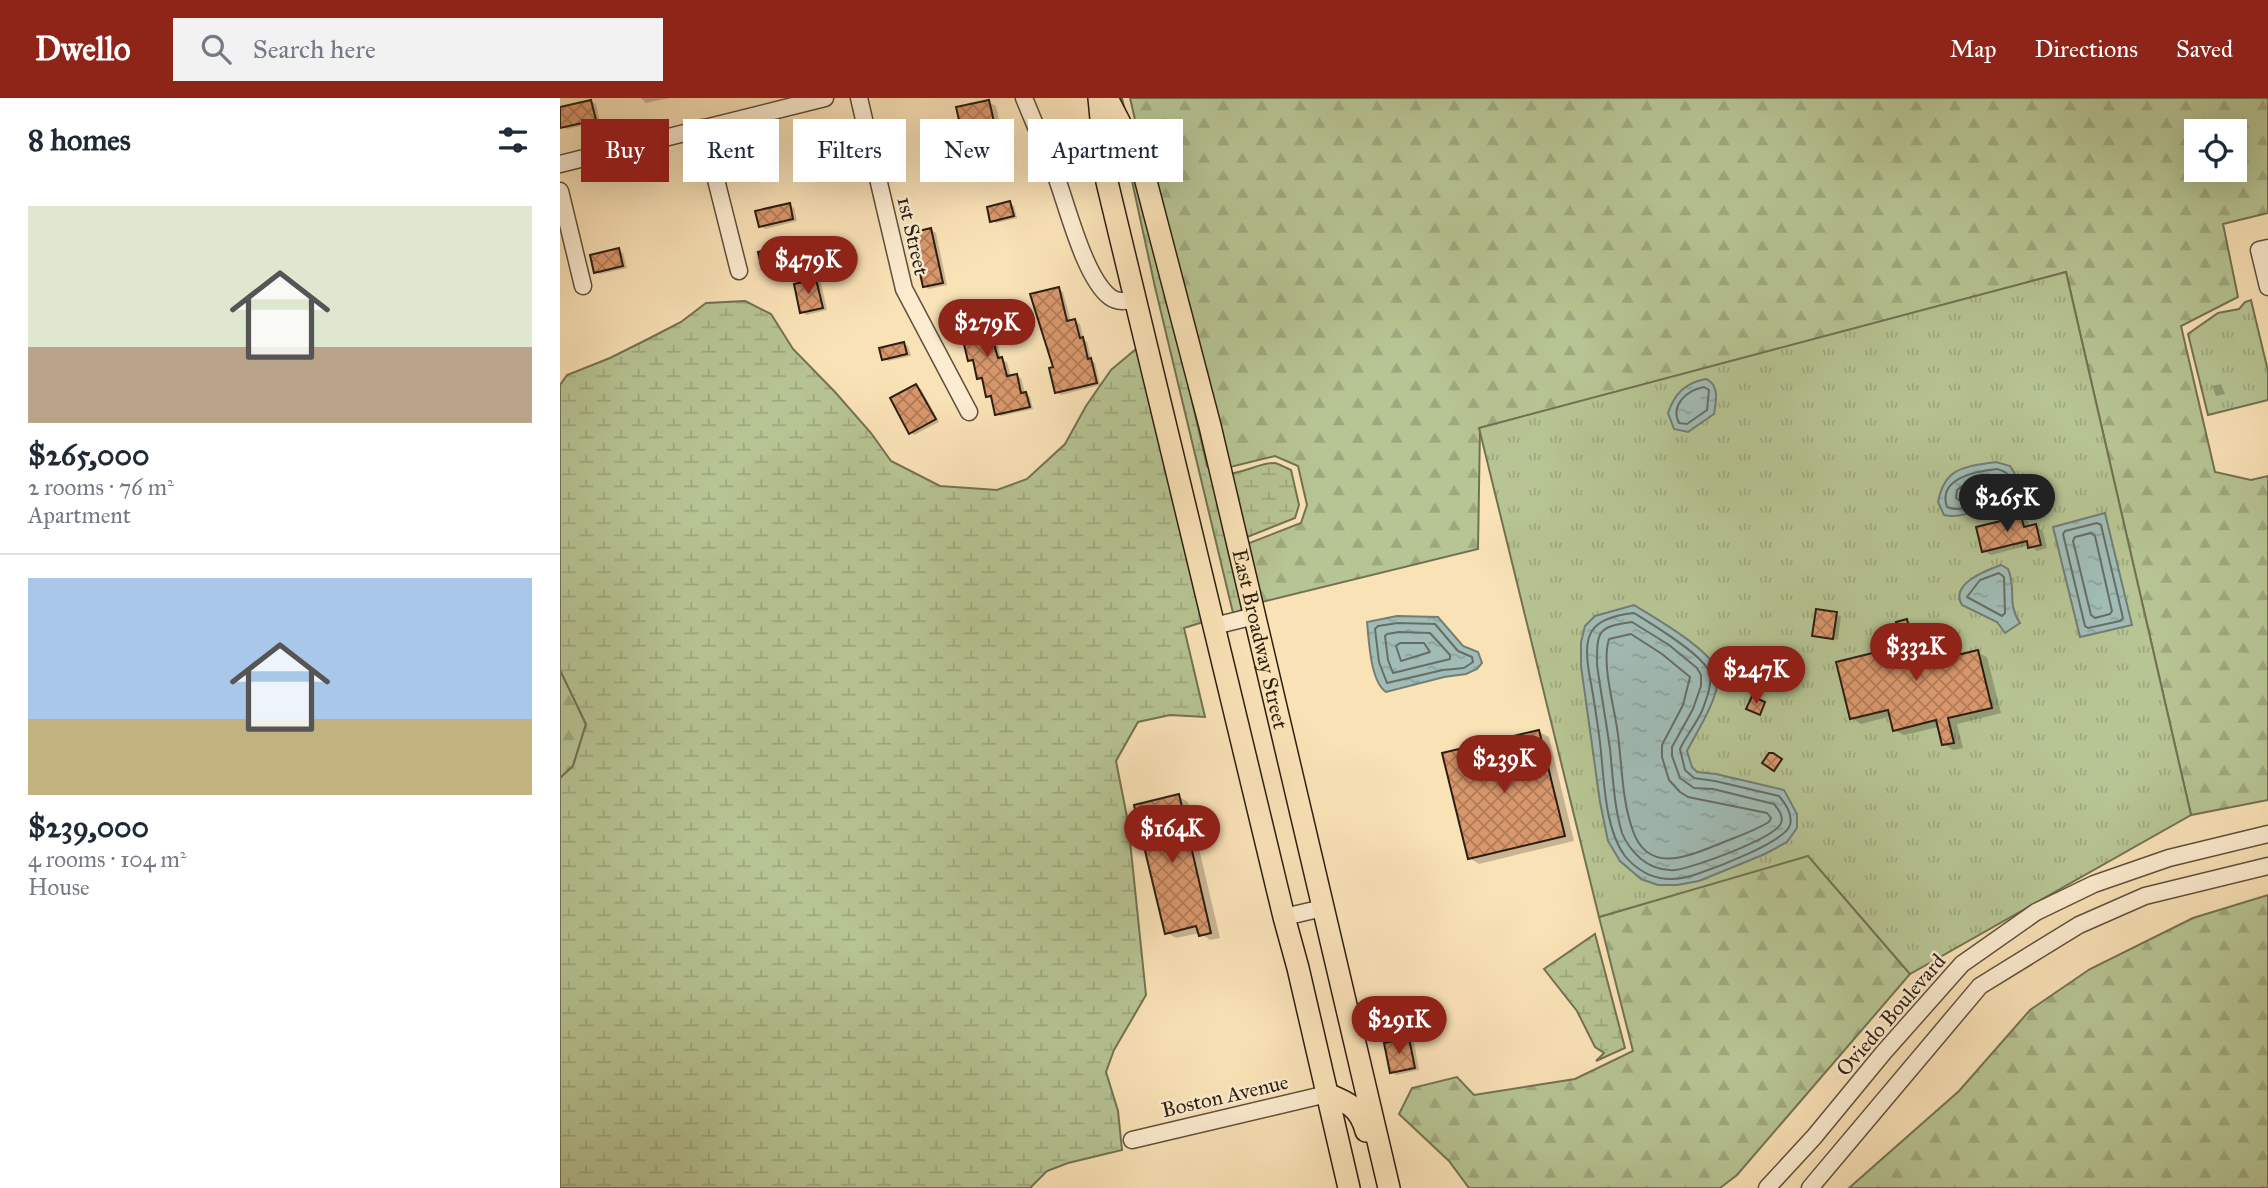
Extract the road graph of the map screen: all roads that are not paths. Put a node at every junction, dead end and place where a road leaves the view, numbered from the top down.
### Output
1 (825, 98) edge
2 (859, 98) edge
3 (1024, 98) edge
4 (1099, 98) edge
5 (1107, 98) edge
6 (740, 119) edge
7 (683, 133) edge
8 (560, 164) edge
9 (717, 182) edge
10 (560, 191) edge
11 (2268, 248) edge
12 (739, 271) dead end
13 (583, 286) dead end
14 (2268, 287) edge
15 (1136, 299) junction
16 (969, 412) dead end
17 (1255, 616) junction
18 (1214, 626) junction
19 (2268, 834) edge
20 (2268, 866) edge
21 (1323, 908) junction
22 (1284, 917) junction
23 (1327, 1094) junction
24 (1132, 1140) dead end
25 (1349, 1188) edge
26 (1379, 1188) edge
27 (1389, 1188) edge
28 (1767, 1188) edge
29 (1810, 1188) edge

1 - 6 street
2 - 16 street, 1st Street
3 - 15 street
4 - 15 main road, East Broadway Street
5 - 17 main road, East Broadway Street
7 - 8 street
9 - 12 street
10 - 13 street
11 - 14 street
15 - 18 main road, East Broadway Street
17 - 18 street
17 - 21 main road, East Broadway Street
18 - 22 main road, East Broadway Street
19 - 28 street, Oviedo Boulevard
20 - 29 street
21 - 22 street
21 - 27 main road, East Broadway Street
22 - 23 main road, East Broadway Street
23 - 24 street, Boston Avenue
23 - 25 main road, East Broadway Street
23 - 26 main road

